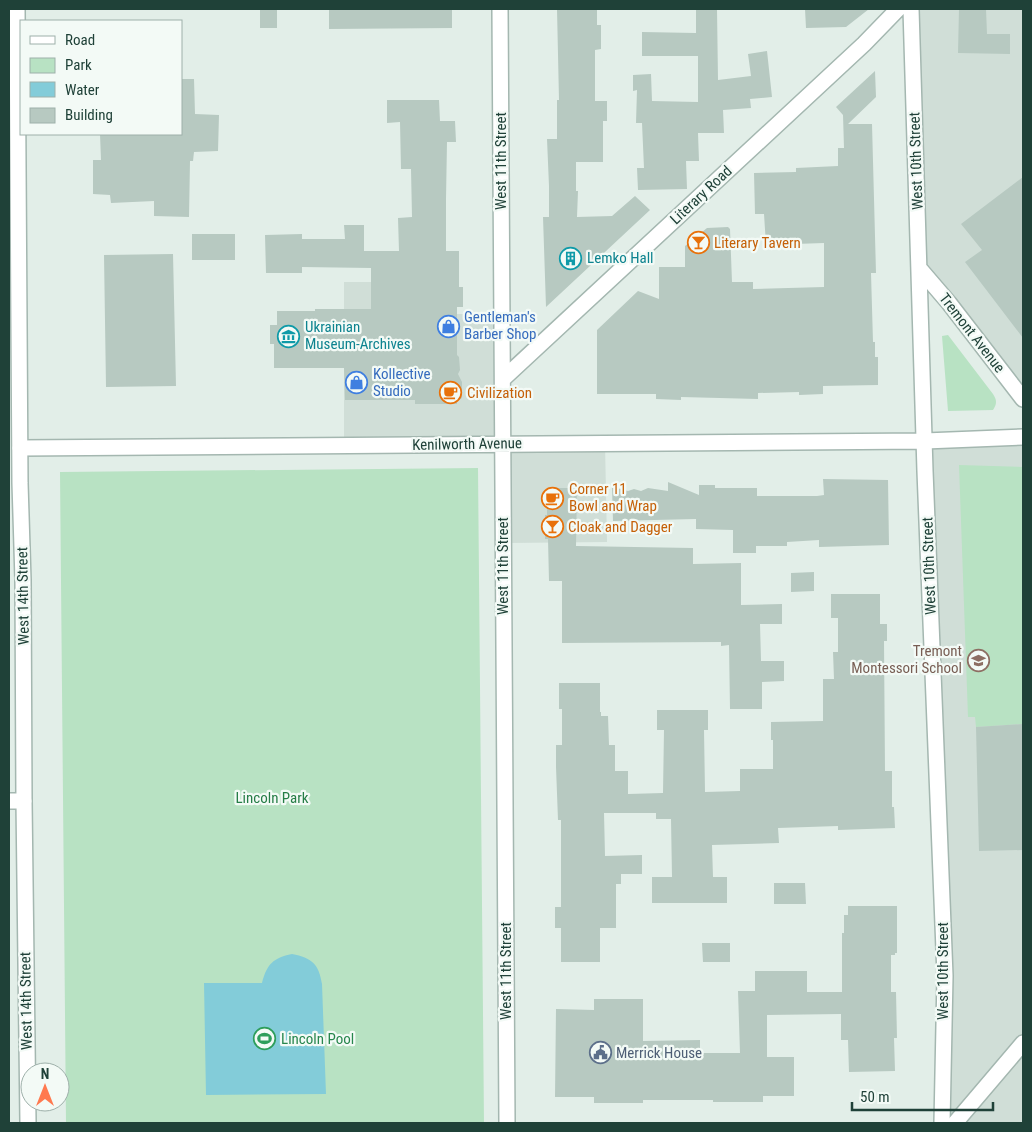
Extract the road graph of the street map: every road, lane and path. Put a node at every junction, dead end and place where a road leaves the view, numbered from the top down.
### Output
1 (18, 9) edge
2 (500, 9) edge
3 (898, 9) edge
4 (911, 9) edge
5 (919, 268) junction
6 (503, 379) junction
7 (1023, 399) edge
8 (1023, 436) edge
9 (925, 441) junction
10 (502, 444) junction
11 (14, 448) edge
12 (16, 801) edge
13 (1023, 1043) edge
14 (28, 1123) edge
15 (507, 1123) edge
16 (942, 1123) edge
17 (955, 1123) edge

1 - 11 street, West 14th Street
2 - 6 street, West 11th Street
3 - 6 street, Literary Road
4 - 5 street, West 10th Street
5 - 7 street, Tremont Avenue
5 - 9 street, West 10th Street
6 - 10 street, West 11th Street
8 - 9 street, Kenilworth Avenue
9 - 10 street, Kenilworth Avenue
9 - 16 street, West 10th Street
10 - 11 street, Kenilworth Avenue
10 - 15 street, West 11th Street
11 - 12 street, West 14th Street
12 - 14 street, West 14th Street
13 - 17 street

